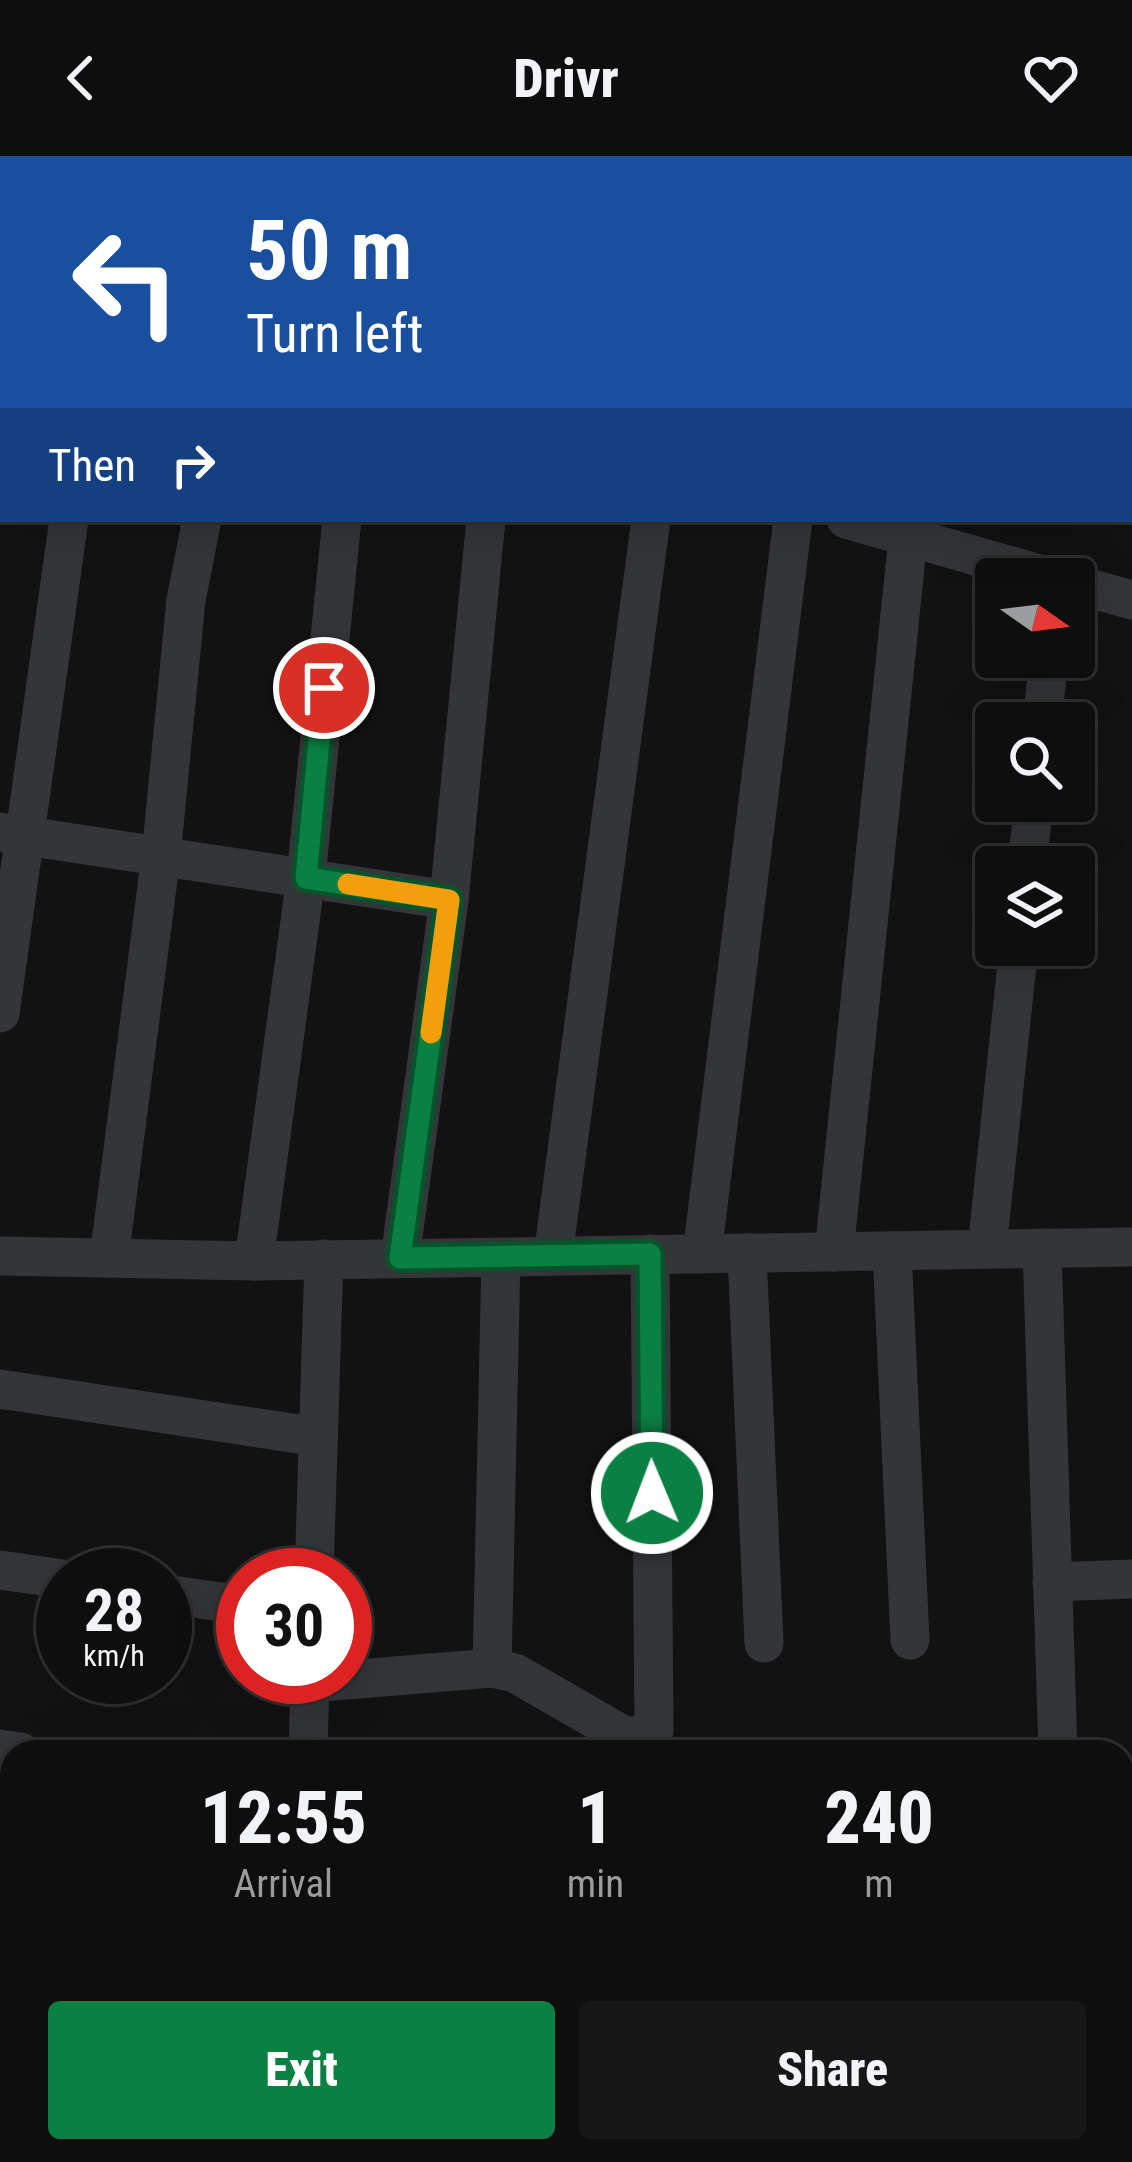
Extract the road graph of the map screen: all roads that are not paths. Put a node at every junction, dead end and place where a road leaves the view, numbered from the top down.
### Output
1 (68, 522) edge
2 (201, 522) edge
3 (342, 522) edge
4 (486, 522) edge
5 (651, 522) edge
6 (793, 522) edge
7 (867, 522) edge
8 (910, 528) edge
9 (997, 558) edge
10 (1095, 590) edge
11 (1132, 600) edge
12 (12, 834) edge
13 (161, 856) junction
14 (306, 878) junction
15 (449, 900) junction
16 (1017, 966) edge
17 (0, 1013) edge
18 (1132, 1247) edge
19 (1042, 1248) junction
20 (987, 1249) junction
21 (892, 1251) junction
22 (834, 1252) junction
23 (702, 1253) junction
24 (747, 1253) junction
25 (650, 1254) junction
26 (0, 1256) edge
27 (553, 1256) junction
28 (500, 1257) junction
29 (109, 1258) junction
30 (400, 1258) junction
31 (324, 1259) junction
32 (254, 1261) junction
33 (0, 1389) edge
34 (318, 1437) junction
35 (315, 1548) edge
36 (0, 1570) edge
37 (36, 1575) edge
38 (1132, 1579) edge
39 (1052, 1582) junction
40 (910, 1640) dead end
41 (764, 1643) dead end
42 (492, 1668) junction
43 (372, 1676) edge
44 (309, 1704) edge
45 (308, 1740) edge
46 (1058, 1740) edge

1 - 12 street
2 - 13 street
3 - 14 street
4 - 15 street
5 - 27 street
6 - 23 street
7 - 8 street
8 - 9 street
8 - 22 street
10 - 11 street
12 - 13 street
12 - 17 street
13 - 14 street
13 - 29 street
14 - 15 street
14 - 32 street
15 - 30 street
16 - 20 street
18 - 19 street
19 - 20 street
19 - 39 street
20 - 21 street
21 - 22 street
21 - 40 street
22 - 24 street
23 - 24 street
23 - 25 street
24 - 41 street
25 - 27 street
25 - 42 street
26 - 29 street
27 - 28 street
28 - 30 street
28 - 42 street
29 - 32 street
30 - 31 street
31 - 32 street
31 - 34 street
33 - 34 street
34 - 35 street
36 - 37 street
38 - 39 street
39 - 46 street
42 - 43 street
44 - 45 street

